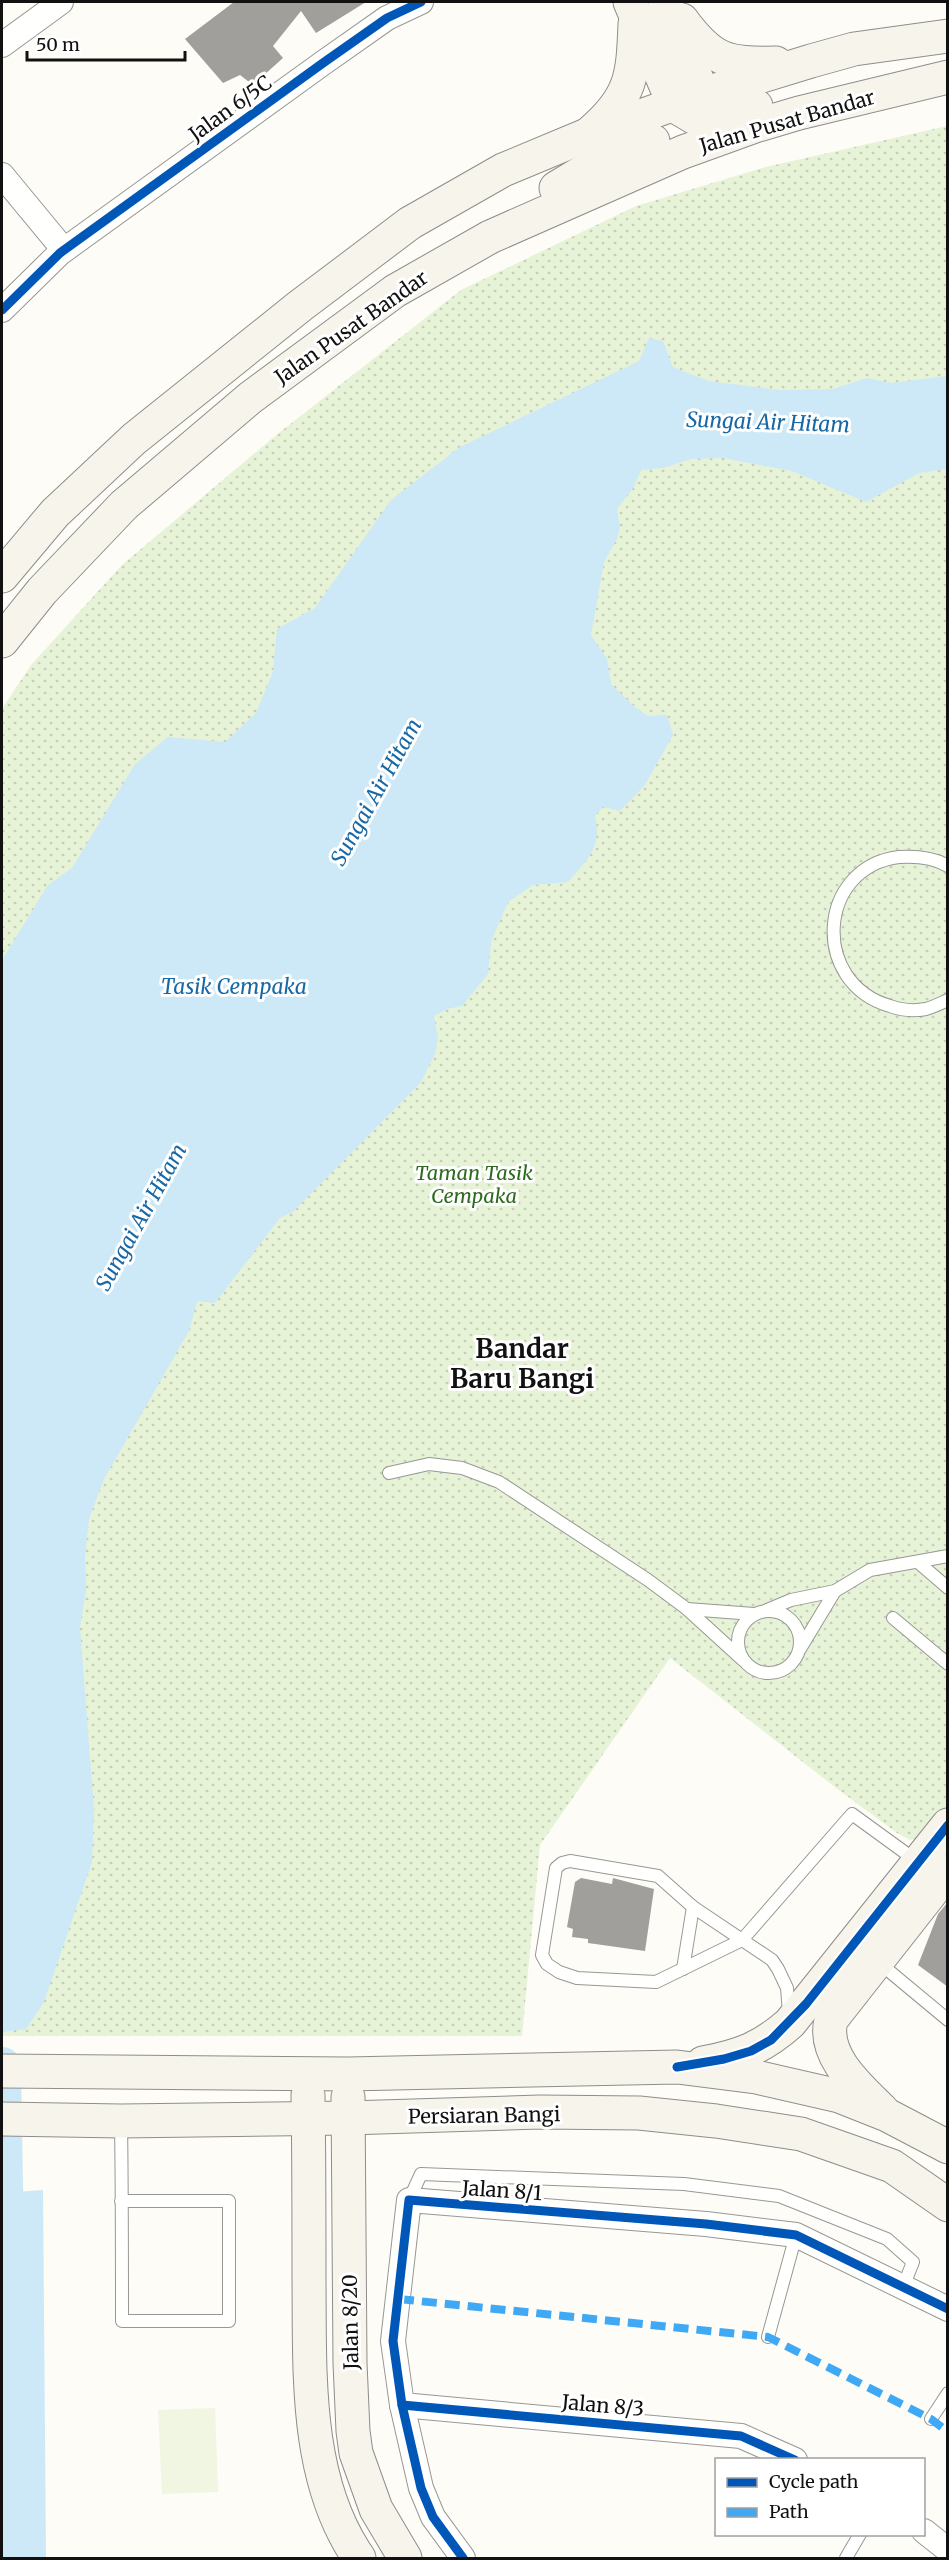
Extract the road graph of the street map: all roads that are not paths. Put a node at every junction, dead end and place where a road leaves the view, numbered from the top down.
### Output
1 (61, 2) edge
2 (421, 2) edge
3 (667, 2) edge
4 (632, 8) edge
5 (948, 36) edge
6 (2, 45) edge
7 (811, 61) junction
8 (948, 70) edge
9 (948, 77) edge
10 (691, 106) junction
11 (587, 135) junction
12 (2, 175) edge
13 (490, 237) junction
14 (64, 250) junction
15 (2, 309) edge
16 (2, 576) edge
17 (2, 641) edge
18 (948, 866) edge
19 (948, 1000) edge
20 (389, 1473) dead end
21 (948, 1556) edge
22 (919, 1563) junction
23 (948, 1588) edge
24 (835, 1591) junction
25 (687, 1609) junction
26 (760, 1612) junction
27 (893, 1618) dead end
28 (800, 1649) junction
29 (743, 1660) junction
30 (948, 1664) edge
31 (948, 1825) edge
32 (933, 1871) edge
33 (693, 1906) junction
34 (742, 1941) junction
35 (877, 1961) junction
36 (683, 1969) junction
37 (809, 2016) junction
38 (948, 2020) edge
39 (678, 2067) junction
40 (2, 2071) edge
41 (308, 2073) junction
42 (348, 2074) junction
43 (887, 2115) junction
44 (426, 2116) junction
45 (308, 2118) junction
46 (348, 2118) junction
47 (2, 2119) edge
48 (243, 2119) junction
49 (121, 2121) junction
50 (948, 2147) edge
51 (309, 2175) junction
52 (348, 2179) junction
53 (409, 2200) junction
54 (122, 2201) junction
55 (948, 2205) edge
56 (796, 2235) junction
57 (903, 2287) junction
58 (948, 2309) edge
59 (768, 2337) dead end
60 (948, 2393) edge
61 (402, 2405) junction
62 (931, 2420) dead end
63 (790, 2458) edge
64 (925, 2532) edge
65 (859, 2536) edge
66 (948, 2550) edge
67 (359, 2559) edge
68 (405, 2559) edge
69 (463, 2559) edge
70 (846, 2559) edge

1 - 6 street
2 - 14 street, Jalan 6/5C
3 - 7 main road
3 - 10 main road
4 - 10 main road
4 - 11 main road
5 - 7 main road
7 - 10 main road
8 - 10 main road
9 - 13 main road, Jalan Pusat Bandar
10 - 11 main road
10 - 13 main road
11 - 16 main road
12 - 14 street
13 - 17 main road, Jalan Pusat Bandar
14 - 15 street, Jalan 6/5C
18 - 19 lane
20 - 25 lane
21 - 22 lane
22 - 23 lane
22 - 24 lane
24 - 26 lane
24 - 28 lane
25 - 26 lane
25 - 29 lane
26 - 28 lane
26 - 29 lane
27 - 30 lane
28 - 29 lane
31 - 32 main road
32 - 34 lane
32 - 35 main road
32 - 37 main road
33 - 34 lane
33 - 36 lane
33 - 36 lane
34 - 36 lane
34 - 37 lane
35 - 37 main road
35 - 38 lane
37 - 39 main road
37 - 43 main road
39 - 42 main road
39 - 43 main road
40 - 41 main road
41 - 42 main road
41 - 45 main road, Jalan 8/20
42 - 46 main road, Jalan 8/20
43 - 50 main road
44 - 46 main road, Persiaran Bangi
44 - 52 main road
44 - 55 main road, Persiaran Bangi
45 - 46 main road, Persiaran Bangi
45 - 48 main road, Persiaran Bangi
45 - 51 main road, Jalan 8/20
46 - 52 main road, Jalan 8/20
47 - 49 main road, Persiaran Bangi
48 - 49 main road, Persiaran Bangi
48 - 51 main road
49 - 54 lane
51 - 67 main road, Jalan 8/20
52 - 68 main road, Jalan 8/20
53 - 56 street, Jalan 8/1
53 - 57 lane
53 - 61 street
54 - 54 lane
56 - 57 street, Jalan 8/1
56 - 59 lane
57 - 58 street, Jalan 8/1
60 - 62 lane
61 - 63 street, Jalan 8/3
61 - 69 street
64 - 66 street
65 - 70 lane

